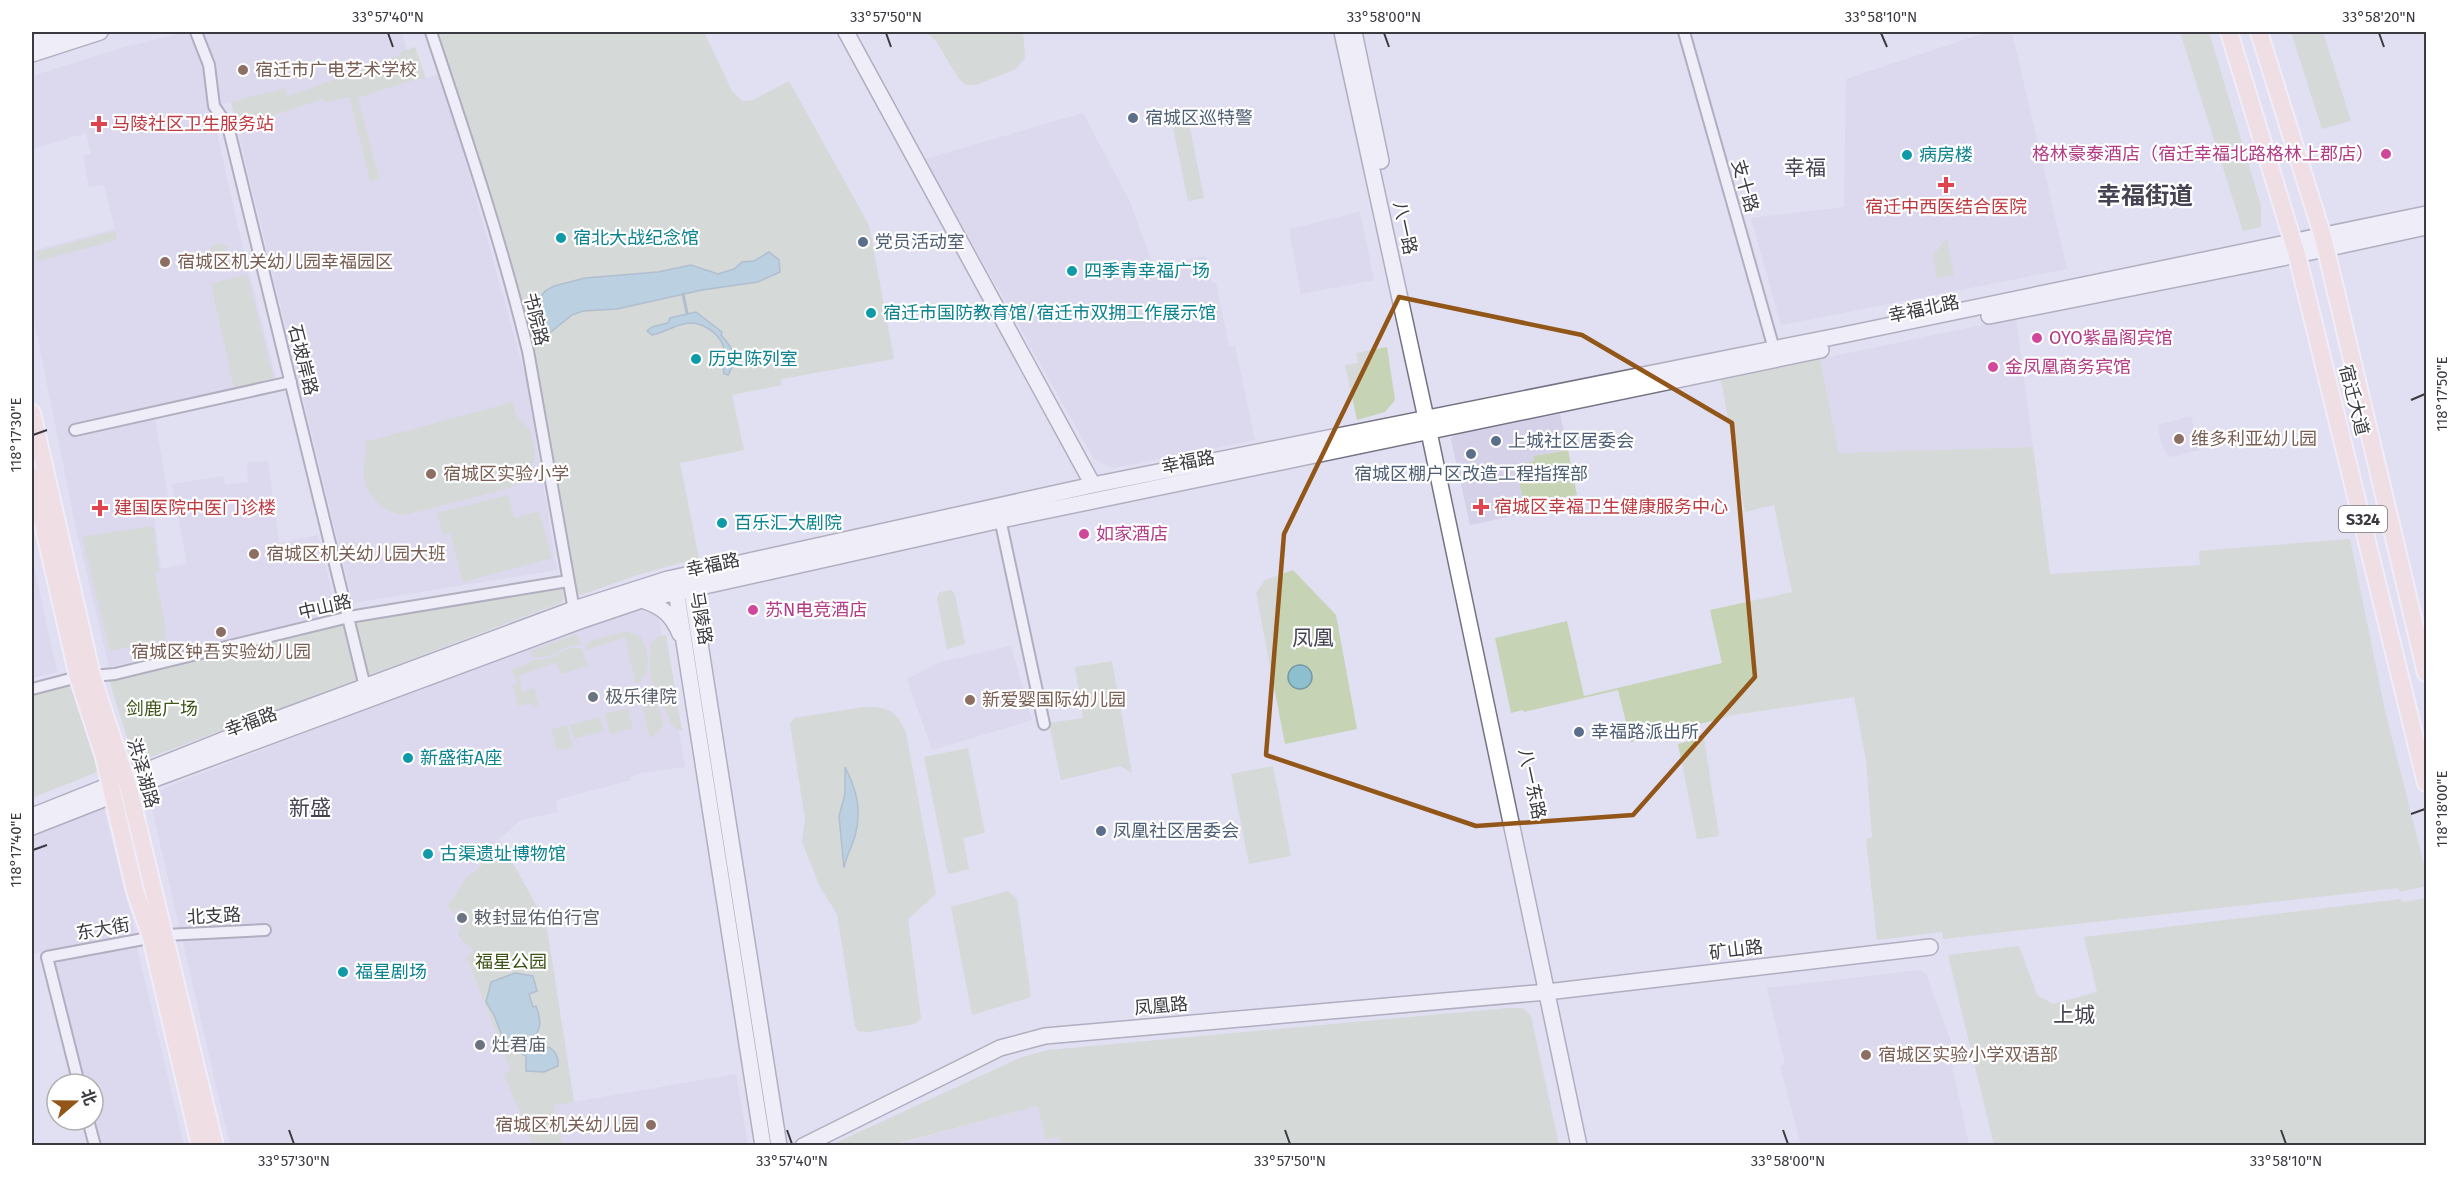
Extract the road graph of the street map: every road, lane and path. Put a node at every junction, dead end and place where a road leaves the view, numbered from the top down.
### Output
1 (64, 32) edge
2 (100, 32) edge
3 (196, 32) edge
4 (431, 32) edge
5 (846, 32) edge
6 (1342, 32) edge
7 (1354, 32) edge
8 (1684, 32) edge
9 (2229, 32) edge
10 (2259, 32) edge
11 (32, 42) edge
12 (32, 54) edge
13 (2427, 214) edge
14 (2427, 227) edge
15 (2324, 243) junction
16 (2295, 249) junction
17 (1774, 349) junction
18 (291, 382) junction
19 (32, 413) edge
20 (1432, 425) junction
21 (75, 430) dead end
22 (32, 476) edge
23 (1093, 485) junction
24 (38, 493) edge
25 (999, 513) junction
26 (568, 580) junction
27 (735, 580) junction
28 (683, 584) junction
29 (642, 600) junction
30 (575, 615) junction
31 (349, 617) junction
32 (702, 647) junction
33 (686, 651) junction
34 (2427, 672) edge
35 (85, 677) junction
36 (32, 689) edge
37 (365, 694) junction
38 (1044, 724) dead end
39 (2427, 783) edge
40 (127, 784) junction
41 (111, 790) junction
42 (32, 816) edge
43 (32, 827) edge
44 (265, 930) dead end
45 (158, 936) junction
46 (1930, 947) dead end
47 (1551, 991) junction
48 (76, 1072) edge
49 (200, 1146) edge
50 (215, 1146) edge
51 (763, 1146) edge
52 (779, 1146) edge
53 (803, 1146) edge
54 (1579, 1146) edge
55 (1588, 1146) edge

1 - 11 main road
2 - 12 main road
3 - 18 street, 石坡岸路
4 - 26 street, 书院路
5 - 23 main road
6 - 20 main road, 八一路
7 - 20 main road, 八一路
8 - 17 street, 支十路
9 - 16 main road, 宿迁大道 / S324
10 - 15 main road, 宿迁大道 / S324
13 - 15 main road, 幸福北路
14 - 15 main road, 幸福北路
15 - 16 main road, 幸福北路
15 - 34 main road, 宿迁大道 / S324
16 - 17 main road, 幸福北路
16 - 20 main road, 幸福北路
16 - 39 main road, 宿迁大道 / S324
17 - 20 main road, 幸福北路
18 - 21 street
18 - 31 street, 石坡岸路
19 - 24 main road, 洪泽湖路
20 - 23 main road, 幸福路
20 - 25 main road, 幸福路
20 - 47 main road, 八一东路
22 - 24 main road, 洪泽湖路
23 - 25 main road, 幸福路
24 - 35 main road, 洪泽湖路
25 - 27 main road, 幸福路
25 - 28 main road, 幸福路
25 - 38 street
26 - 30 street, 书院路
26 - 31 street, 中山路
27 - 28 main road, 幸福路
27 - 32 main road
28 - 29 main road, 幸福路
28 - 30 main road, 幸福路
28 - 32 main road, 马陵路
28 - 33 main road, 马陵路
29 - 30 main road, 幸福路
29 - 33 main road
30 - 37 main road, 幸福路
31 - 35 street, 中山路
31 - 37 street, 石坡岸路
32 - 52 main road, 马陵路
33 - 51 main road, 马陵路
35 - 36 street, 中山路
35 - 40 main road, 洪泽湖路
35 - 41 main road, 洪泽湖路
37 - 40 main road, 幸福路
40 - 41 main road, 幸福路
40 - 45 main road, 洪泽湖路
41 - 42 main road, 幸福路
41 - 43 main road, 幸福路
41 - 45 main road, 洪泽湖路
44 - 45 street, 北支路
45 - 48 street, 东大街
45 - 49 main road, 洪泽湖路
45 - 50 main road, 洪泽湖路
46 - 47 main road, 矿山路
47 - 53 main road, 凤凰路
47 - 54 main road, 八一东路
47 - 55 main road, 八一东路

